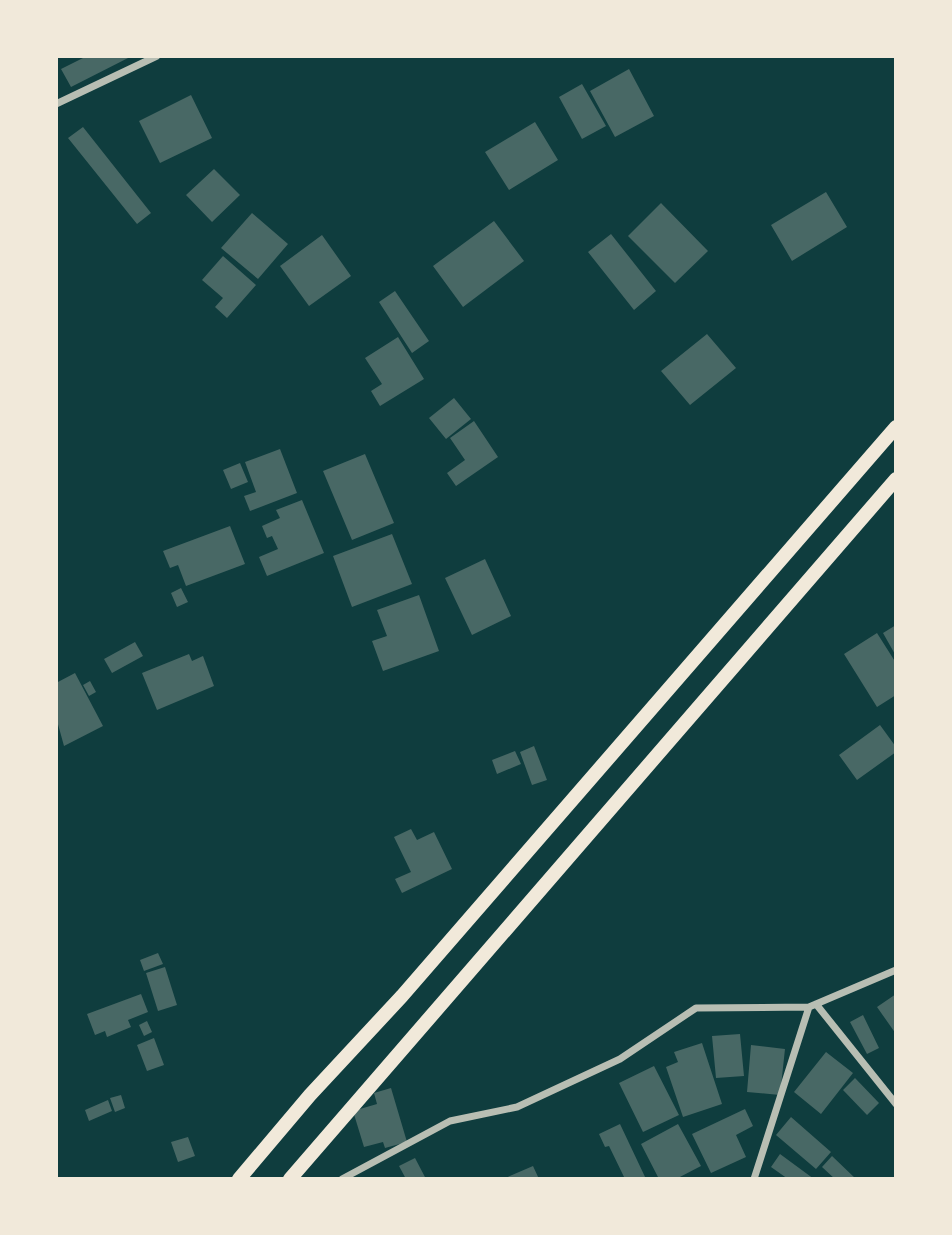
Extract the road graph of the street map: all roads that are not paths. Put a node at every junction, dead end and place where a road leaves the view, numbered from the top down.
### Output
1 (157, 56) edge
2 (56, 104) edge
3 (896, 427) edge
4 (896, 479) edge
5 (896, 970) edge
6 (813, 1006) junction
7 (896, 1104) edge
8 (239, 1179) edge
9 (290, 1179) edge
10 (342, 1179) edge
11 (754, 1179) edge

1 - 2 street
3 - 8 main road
4 - 9 main road
5 - 6 street
6 - 7 street
6 - 10 street
6 - 11 street

